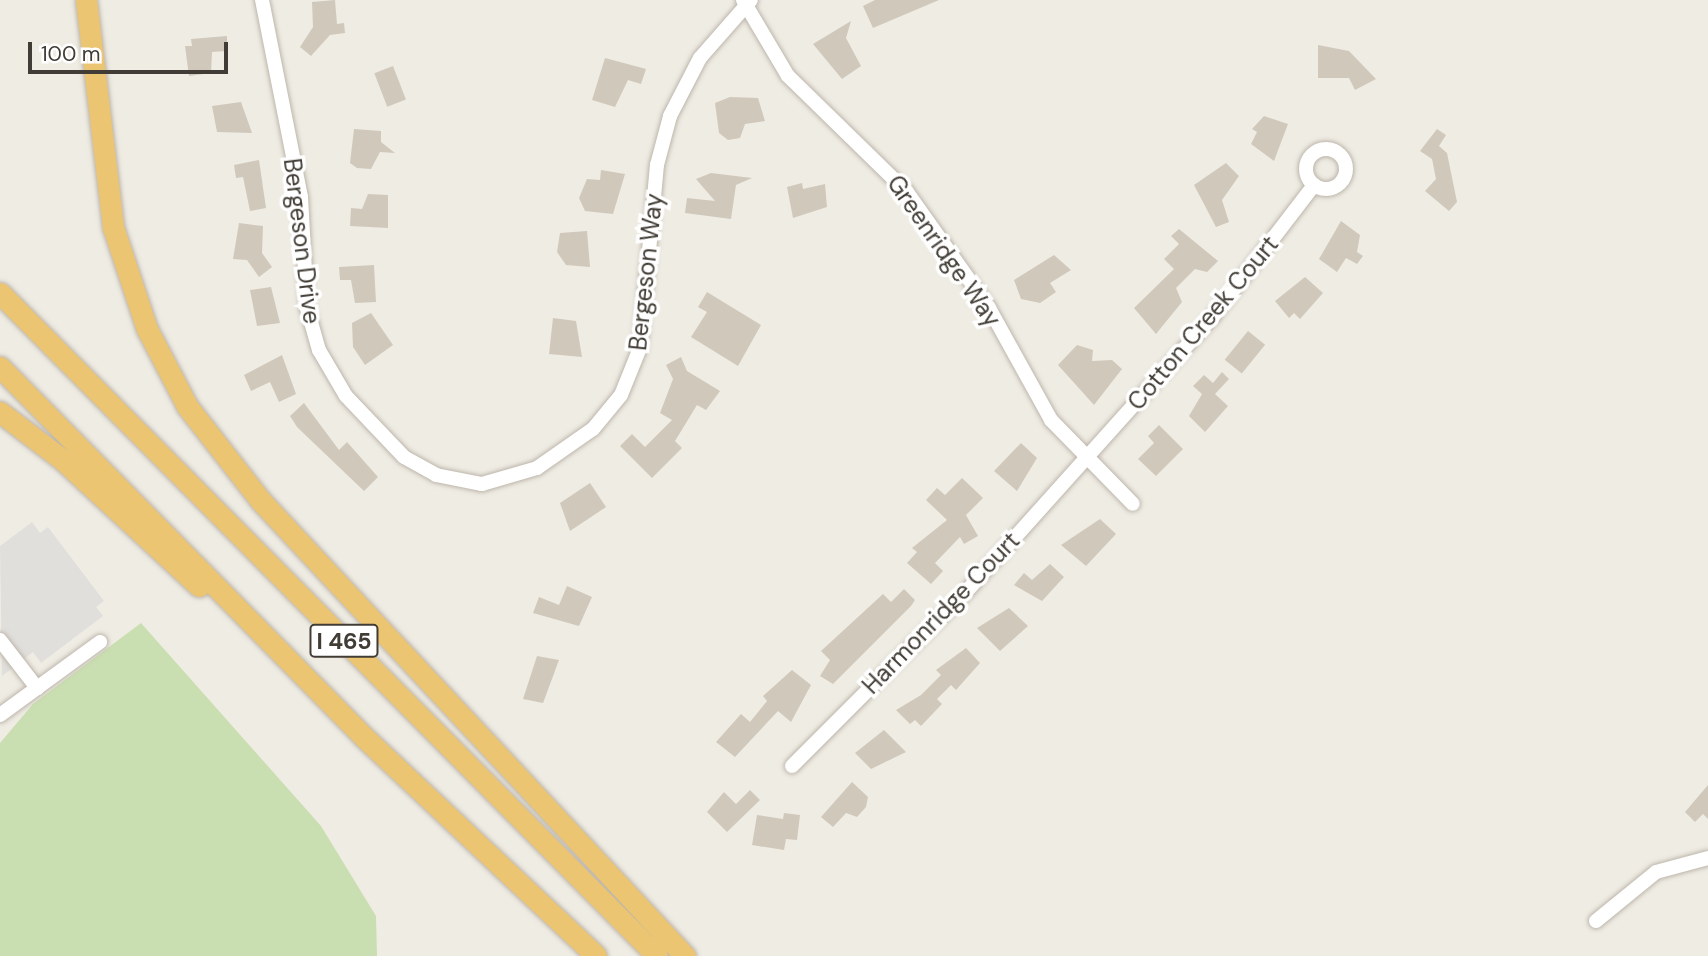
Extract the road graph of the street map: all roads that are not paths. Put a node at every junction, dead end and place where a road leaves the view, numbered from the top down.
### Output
1 (86, 0) edge
2 (262, 0) edge
3 (747, 2) edge
4 (1314, 185) dead end
5 (0, 293) edge
6 (0, 367) edge
7 (0, 412) edge
8 (401, 454) joint
9 (1087, 457) junction
10 (1133, 504) dead end
11 (0, 640) edge
12 (100, 642) dead end
13 (37, 688) junction
14 (0, 715) edge
15 (366, 739) junction
16 (792, 766) dead end
17 (1708, 858) edge
18 (1596, 921) dead end
19 (596, 956) edge
20 (657, 956) edge
21 (685, 956) edge

1 - 21 highway
2 - 8 street, Bergeson Drive
3 - 8 street, Bergeson Way
3 - 9 street, Greenridge Way
4 - 9 street, Cotton Creek Court
5 - 20 highway, I 465
6 - 15 highway, I 465
7 - 15 highway
9 - 10 street, Greenridge Way
9 - 16 street, Harmonridge Court
11 - 13 street
12 - 13 street
13 - 14 street
15 - 19 highway, I 465
17 - 18 street

